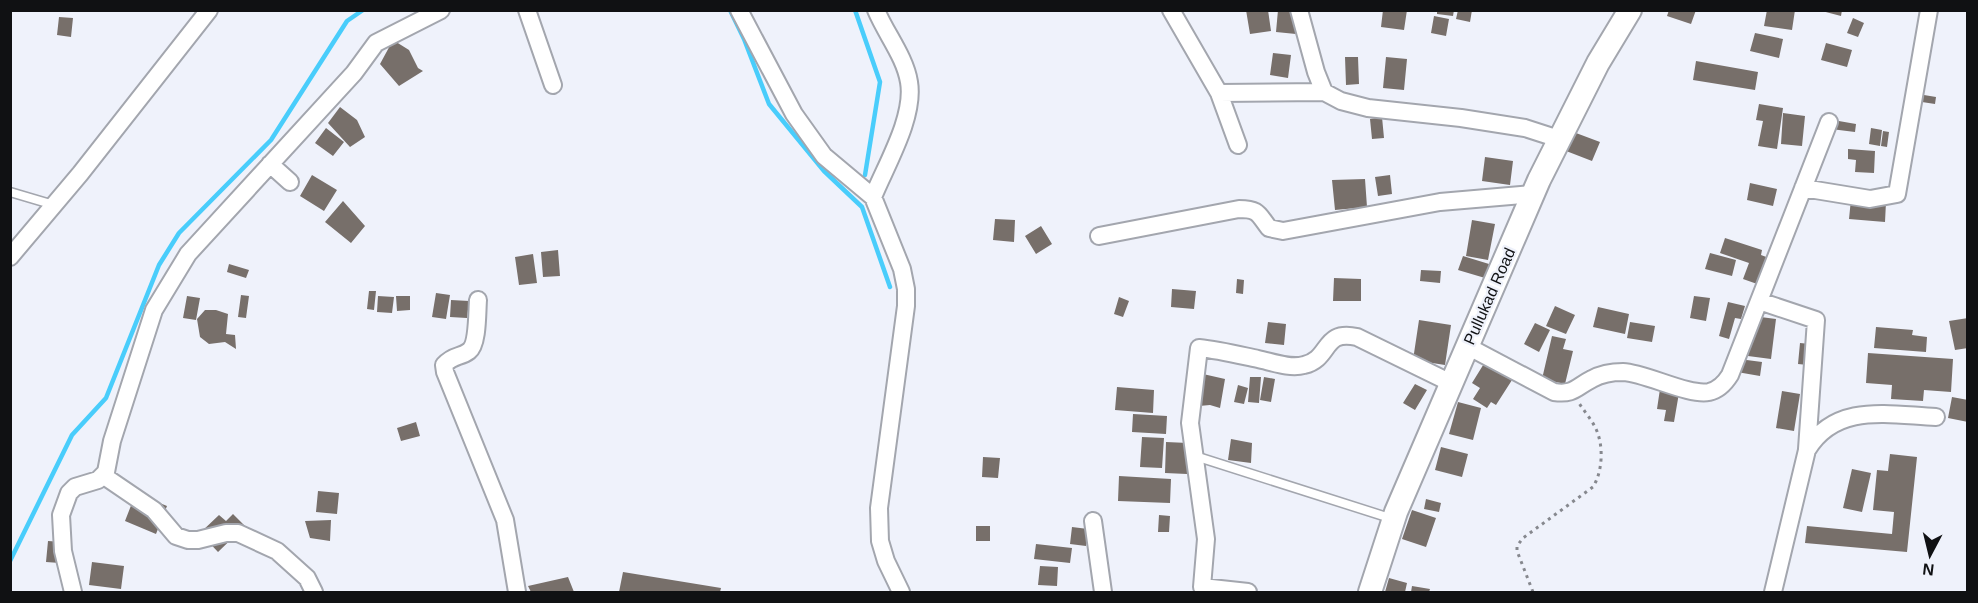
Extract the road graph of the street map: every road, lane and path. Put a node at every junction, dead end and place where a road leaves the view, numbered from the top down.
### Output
1 (210, 10) edge
2 (441, 10) edge
3 (527, 10) edge
4 (740, 10) edge
5 (876, 10) edge
6 (1171, 10) edge
7 (1299, 10) edge
8 (1630, 10) edge
9 (1929, 10) edge
10 (553, 84) dead end
11 (1324, 92) junction
12 (1219, 93) junction
13 (1829, 122) dead end
14 (1559, 139) junction
15 (1238, 145) dead end
16 (270, 164) junction
17 (290, 182) dead end
18 (1803, 188) junction
19 (10, 192) edge
20 (1533, 194) junction
21 (873, 197) junction
22 (54, 205) junction
23 (1099, 236) dead end
24 (10, 257) edge
25 (478, 300) dead end
26 (1759, 301) junction
27 (1467, 346) junction
28 (1451, 383) junction
29 (1572, 393) junction
30 (1936, 417) dead end
31 (1806, 450) junction
32 (1195, 456) junction
33 (104, 476) junction
34 (1394, 519) junction
35 (1093, 521) dead end
36 (1201, 590) edge
37 (73, 592) edge
38 (314, 592) edge
39 (517, 592) edge
40 (902, 592) edge
41 (1103, 592) edge
42 (1248, 592) edge
43 (1370, 592) edge
44 (1533, 592) edge
45 (1773, 592) edge

1 - 22 street
2 - 16 street
3 - 10 street
4 - 21 street
5 - 21 street
6 - 12 street
7 - 11 street
8 - 14 street, Pullukad Road
9 - 18 street
11 - 12 street
11 - 14 street
12 - 15 street
13 - 18 street
14 - 20 street, Pullukad Road
16 - 17 street
16 - 33 street
18 - 26 street
19 - 22 lane
20 - 23 street
20 - 27 street, Pullukad Road
21 - 40 street
22 - 24 street
25 - 39 street
26 - 29 street
26 - 31 street
27 - 28 street, Pullukad Road
27 - 29 street
28 - 32 street
28 - 34 street, Pullukad Road
29 - 44 path
30 - 31 street
31 - 45 street
32 - 34 lane
32 - 36 street
33 - 37 street
33 - 38 street
34 - 43 street, Pullukad Road
35 - 41 street
36 - 42 street

